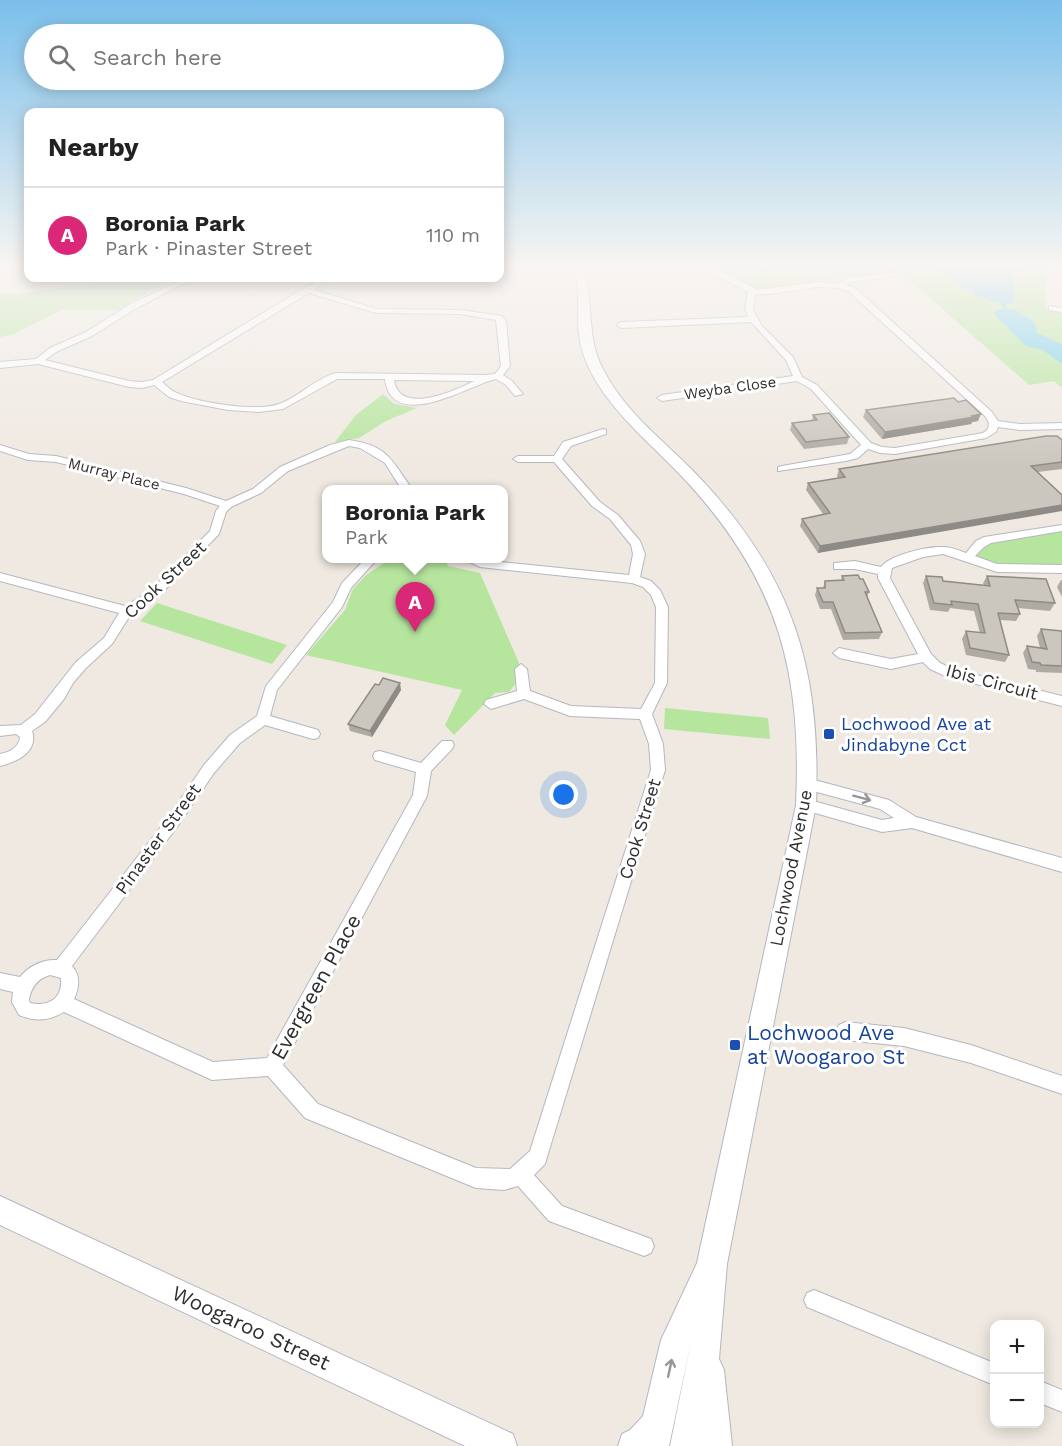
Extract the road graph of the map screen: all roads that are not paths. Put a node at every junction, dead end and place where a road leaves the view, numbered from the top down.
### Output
1 (91, 332) edge
2 (237, 332) edge
3 (503, 332) edge
4 (584, 332) edge
5 (766, 332) edge
6 (900, 332) edge
7 (38, 361) junction
8 (0, 365) edge
9 (389, 376) junction
10 (498, 376) junction
11 (485, 378) junction
12 (798, 378) junction
13 (156, 382) junction
14 (518, 394) dead end
15 (662, 398) dead end
16 (994, 423) junction
17 (1062, 426) edge
18 (603, 432) dead end
19 (867, 446) junction
20 (0, 448) edge
21 (518, 459) dead end
22 (557, 459) junction
23 (782, 469) dead end
24 (404, 485) edge
25 (226, 505) junction
26 (1062, 528) edge
27 (968, 558) junction
28 (368, 563) edge
29 (480, 563) edge
30 (838, 566) dead end
31 (1062, 568) edge
32 (883, 571) junction
33 (0, 577) edge
34 (634, 579) junction
35 (127, 611) junction
36 (838, 653) dead end
37 (926, 657) junction
38 (521, 669) dead end
39 (524, 694) junction
40 (1062, 701) edge
41 (491, 704) dead end
42 (645, 714) junction
43 (263, 719) junction
44 (0, 731) edge
45 (23, 731) junction
46 (312, 734) dead end
47 (447, 745) dead end
48 (380, 756) dead end
49 (0, 760) edge
50 (424, 769) junction
51 (807, 784) junction
52 (806, 805) junction
53 (912, 822) junction
54 (1062, 866) edge
55 (61, 968) junction
56 (0, 981) edge
57 (23, 986) junction
58 (62, 1002) junction
59 (845, 1031) dead end
60 (272, 1067) junction
61 (1062, 1085) edge
62 (521, 1175) junction
63 (0, 1210) edge
64 (644, 1246) dead end
65 (711, 1264) junction
66 (814, 1300) dead end
67 (706, 1346) junction
68 (990, 1372) edge
69 (1044, 1394) edge
70 (1062, 1401) edge
71 (655, 1436) edge
72 (501, 1446) edge
73 (634, 1446) edge
74 (686, 1446) edge
75 (716, 1446) edge

1 - 7 street
2 - 13 street
3 - 10 street
4 - 51 street, Lochwood Avenue
5 - 12 street
6 - 16 street
7 - 8 street
7 - 13 street
9 - 11 street
9 - 11 street
9 - 13 street
10 - 11 street
10 - 14 street
12 - 15 street, Weyba Close
12 - 19 street
16 - 17 street
16 - 19 street
18 - 22 street
19 - 23 street
20 - 25 street, Murray Place
21 - 22 street
22 - 34 street
24 - 25 street
25 - 35 street, Cook Street
26 - 27 street
27 - 31 street
27 - 32 street
28 - 43 street
29 - 34 street
30 - 32 street
32 - 37 street, Ibis Circuit
33 - 35 street
34 - 42 street
35 - 45 street, Cook Street
36 - 37 street, Ibis Circuit
37 - 40 street, Ibis Circuit
38 - 39 street
39 - 41 street
39 - 42 street
42 - 62 street, Cook Street
43 - 46 street
43 - 55 street, Pinaster Street
44 - 45 street
45 - 49 street
47 - 50 street
48 - 50 street
50 - 60 street, Evergreen Place
51 - 52 street, Lochwood Avenue
51 -> 53 street
52 - 53 street
52 - 65 street, Lochwood Avenue
53 - 54 street
55 - 57 street
55 - 58 street
56 - 57 street
57 - 58 street
58 - 60 street, Evergreen Place
59 - 61 street
60 - 62 street
62 - 64 street
63 - 72 street, Woogaroo Street
65 - 67 street, Lochwood Avenue
71 -> 65 street, Lochwood Avenue
66 - 68 street
67 - 74 street, Lochwood Avenue
67 - 75 street
69 - 70 street
71 - 73 street

